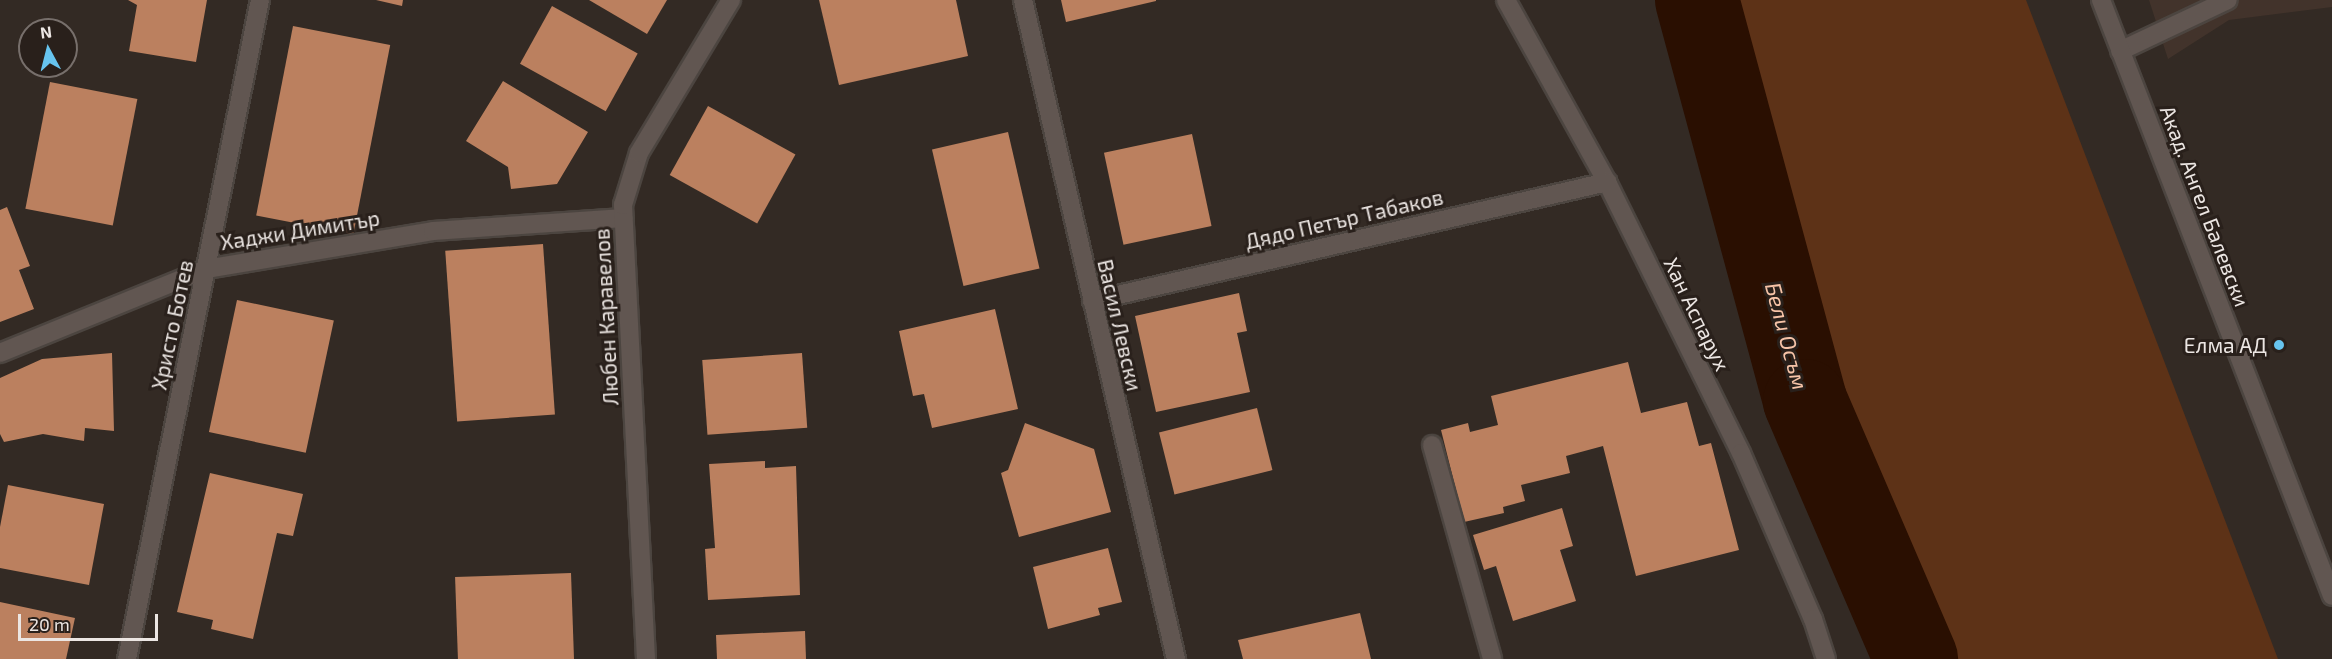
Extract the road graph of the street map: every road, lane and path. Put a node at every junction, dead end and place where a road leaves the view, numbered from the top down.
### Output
1 (260, 0) edge
2 (731, 0) edge
3 (1023, 0) edge
4 (1506, 0) edge
5 (2101, 0) edge
6 (2228, 0) edge
7 (2120, 51) junction
8 (1607, 182) junction
9 (624, 218) junction
10 (206, 269) junction
11 (1092, 301) junction
12 (0, 353) edge
13 (1432, 445) dead end
14 (2332, 596) edge
15 (127, 659) edge
16 (646, 659) edge
17 (1176, 659) edge
18 (1492, 659) edge
19 (1826, 659) edge

1 - 10 street, Христо Ботев
2 - 9 street, Любен Каравелов
3 - 11 street, Васил Левски
4 - 8 street, Хан Аспарух
5 - 7 street, Акад. Ангел Балевски
6 - 7 street
7 - 14 street, Акад. Ангел Балевски
8 - 11 street, Дядо Петър Табаков
8 - 19 street, Хан Аспарух
9 - 10 street, Хаджи Димитър
9 - 16 street, Любен Каравелов
10 - 12 street, Хаджи Димитър
10 - 15 street, Христо Ботев
11 - 17 street, Васил Левски
13 - 18 street

